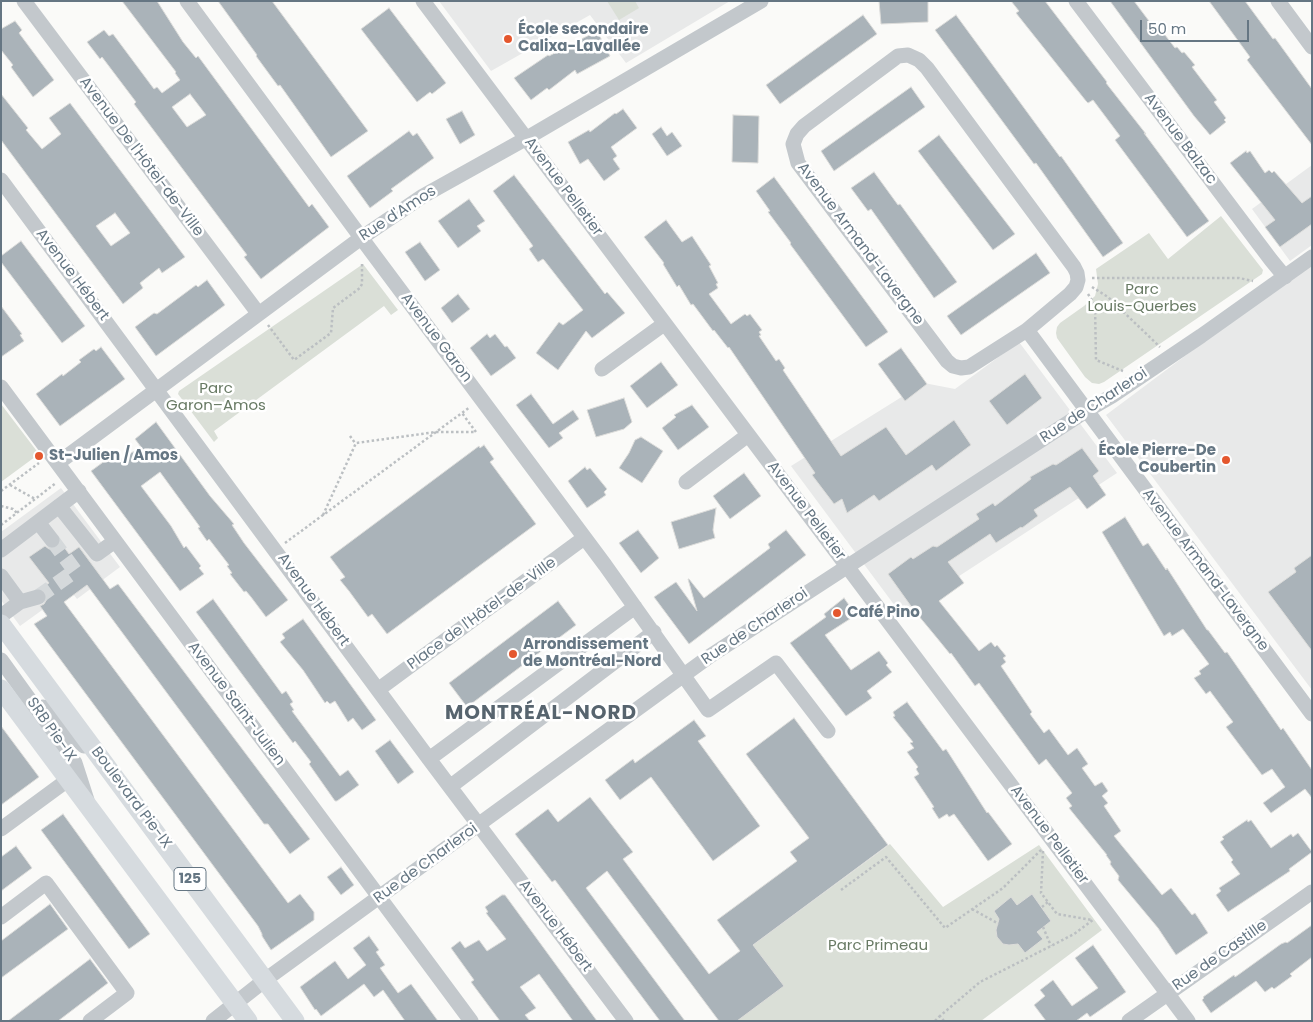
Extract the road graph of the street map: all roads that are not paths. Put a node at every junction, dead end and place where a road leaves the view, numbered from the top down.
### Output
1 (24, 1) edge
2 (187, 1) edge
3 (423, 1) edge
4 (761, 1) edge
5 (1076, 1) edge
6 (1278, 1) edge
7 (1312, 46) edge
8 (527, 138) junction
9 (1, 180) edge
10 (361, 238) junction
11 (1312, 256) edge
12 (1279, 281) junction
13 (258, 313) junction
14 (664, 324) junction
15 (1027, 330) junction
16 (602, 369) dead end
17 (1, 387) edge
18 (157, 389) junction
19 (1086, 411) junction
20 (748, 435) junction
21 (58, 463) junction
22 (686, 482) dead end
23 (79, 491) junction
24 (59, 506) junction
25 (38, 522) junction
26 (584, 538) junction
27 (52, 540) tunnel mouth
28 (115, 540) junction
29 (1, 550) edge
30 (847, 566) junction
31 (1, 576) edge
32 (38, 597) tunnel mouth
33 (20, 602) junction
34 (635, 607) junction
35 (1, 616) edge
36 (1, 624) edge
37 (654, 632) junction
38 (1, 660) edge
39 (684, 675) junction
40 (6, 688) edge
41 (379, 689) junction
42 (1312, 714) edge
43 (828, 731) dead end
44 (429, 759) junction
45 (116, 777) junction
46 (69, 779) junction
47 (451, 786) junction
48 (88, 806) junction
49 (480, 825) junction
50 (1, 830) edge
51 (1312, 892) edge
52 (380, 897) junction
53 (1, 917) edge
54 (265, 980) junction
55 (1168, 993) junction
56 (236, 1004) junction
57 (90, 1021) edge
58 (213, 1021) edge
59 (248, 1021) edge
60 (295, 1021) edge
61 (471, 1021) edge
62 (626, 1021) edge
63 (1129, 1021) edge
64 (1188, 1021) edge

1 - 13 street, Avenue De l'Hôtel-de-Ville
2 - 10 street, Avenue Garon
3 - 8 street, Avenue Pelletier
4 - 8 street, Rue d'Amos
5 - 12 street, Avenue Balzac
6 - 7 street
8 - 10 street, Rue d'Amos
8 - 14 street, Avenue Pelletier
9 - 18 street, Avenue Hébert
10 - 13 street, Rue d'Amos
10 - 26 street, Avenue Garon
11 - 12 street, Rue de Charleroi
12 - 19 street, Rue de Charleroi
13 - 18 street, Rue d'Amos
14 - 16 street
14 - 20 street, Avenue Pelletier
15 - 15 street, Avenue Armand-Lavergne
15 - 19 street, Avenue Armand-Lavergne
17 - 21 street, Avenue Saint-Julien
18 - 21 street, Rue d'Amos
18 - 41 street, Avenue Hébert
19 - 30 street, Rue de Charleroi
19 - 42 street, Avenue Armand-Lavergne
20 - 22 street
20 - 30 street, Avenue Pelletier
21 - 23 street, Avenue Saint-Julien
23 - 24 street
23 - 28 street, Avenue Saint-Julien
24 - 25 street
24 - 28 street
25 - 27 street
25 - 29 street
26 - 34 street, Avenue Garon
26 - 41 street, Place de l'Hôtel-de-Ville
28 - 52 street, Avenue Saint-Julien
30 - 39 street, Rue de Charleroi
30 - 55 street, Avenue Pelletier
31 - 33 street
32 - 33 street
33 - 35 street
34 - 37 street, Avenue Garon
34 - 44 street
36 - 45 main road, Boulevard Pie-IX / 125
37 - 39 street, Avenue Garon
37 - 47 street
38 - 40 street, SRB Pie-IX
39 - 43 street, Avenue Garon
39 - 49 street, Rue de Charleroi
40 - 45 street, SRB Pie-IX
40 - 46 main road, 125
40 - 48 street, SRB Pie-IX
41 - 44 street, Avenue Hébert
44 - 47 street, Avenue Hébert
45 - 54 main road, Boulevard Pie-IX / 125
46 - 48 main road, 125
46 - 50 street
47 - 49 street, Avenue Hébert
48 - 56 main road, 125
49 - 52 street, Rue de Charleroi
49 - 62 street, Avenue Hébert
51 - 55 street, Rue de Castille
52 - 54 street, Rue de Charleroi
52 - 61 street, Avenue Saint-Julien
53 - 57 street
54 - 56 street, Rue de Charleroi
54 - 60 main road, Boulevard Pie-IX / 125
55 - 63 street, Rue de Castille
55 - 64 street, Avenue Pelletier
56 - 58 street, Rue de Charleroi
56 - 59 main road, 125

